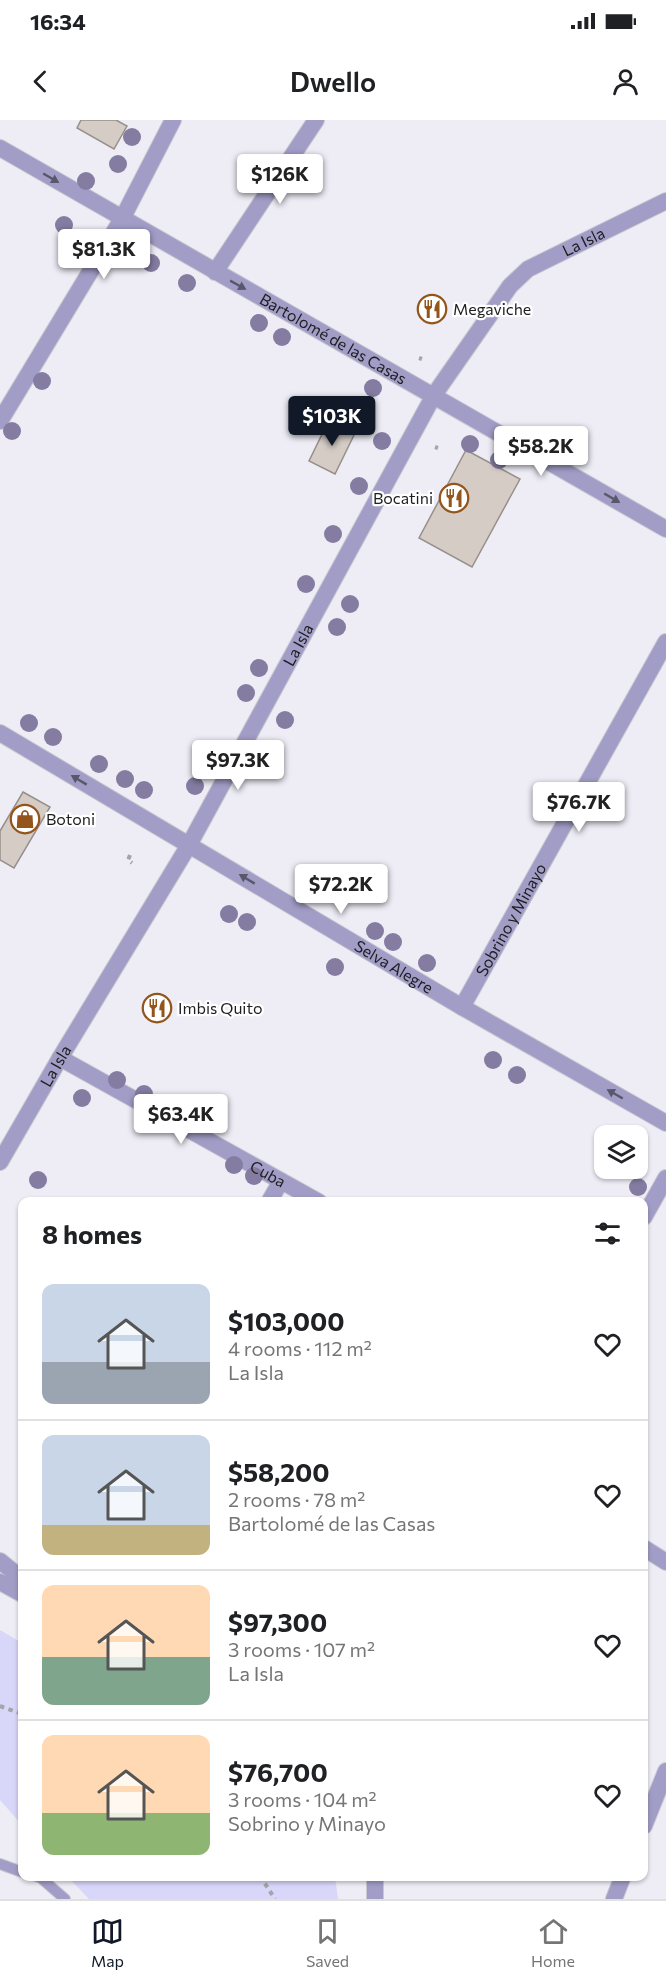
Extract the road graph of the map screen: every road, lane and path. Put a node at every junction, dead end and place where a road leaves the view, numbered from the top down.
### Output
1 (173, 120) edge
2 (316, 120) edge
3 (0, 148) edge
4 (666, 201) edge
5 (122, 219) junction
6 (215, 272) junction
7 (434, 395) junction
8 (0, 421) edge
9 (666, 529) edge
10 (666, 642) edge
11 (0, 733) edge
12 (189, 845) junction
13 (130, 855) dead end
14 (132, 863) dead end
15 (462, 1007) junction
16 (60, 1058) junction
17 (666, 1123) edge
18 (0, 1162) edge
19 (666, 1178) edge
20 (281, 1181) junction
21 (272, 1197) edge
22 (310, 1197) edge
23 (648, 1210) edge
24 (648, 1551) edge
25 (0, 1560) edge
26 (666, 1562) edge
27 (18, 1576) edge
28 (0, 1582) edge
29 (18, 1592) edge
30 (0, 1706) edge
31 (18, 1713) edge
32 (666, 1771) edge
33 (648, 1816) edge
34 (0, 1864) edge
35 (18, 1871) edge
36 (44, 1881) edge
37 (263, 1881) edge
38 (375, 1881) edge
39 (621, 1881) edge
40 (65, 1899) edge
41 (275, 1899) edge
42 (375, 1899) edge
43 (614, 1899) edge

1 - 5 street
2 - 6 street
3 -> 5 street, Bartolomé de las Casas
4 - 7 street, La Isla
5 - 6 street, Bartolomé de las Casas
5 - 8 street
6 -> 7 street, Bartolomé de las Casas
7 -> 9 street, Bartolomé de las Casas
7 - 12 street, La Isla
10 - 15 street, Sobrino y Minayo
12 -> 11 street, Selva Alegre
15 -> 12 street, Selva Alegre
12 - 16 street, La Isla
13 - 14 path
17 -> 15 street, Selva Alegre
16 - 18 street, La Isla
16 - 20 street, Cuba
19 - 23 street
20 - 21 street
20 - 22 street, Cuba
24 - 26 street
25 - 27 street
28 - 29 street
30 - 31 path
32 - 33 street
34 - 35 lane
36 - 40 lane
37 - 41 path
38 - 42 street
39 - 43 street

